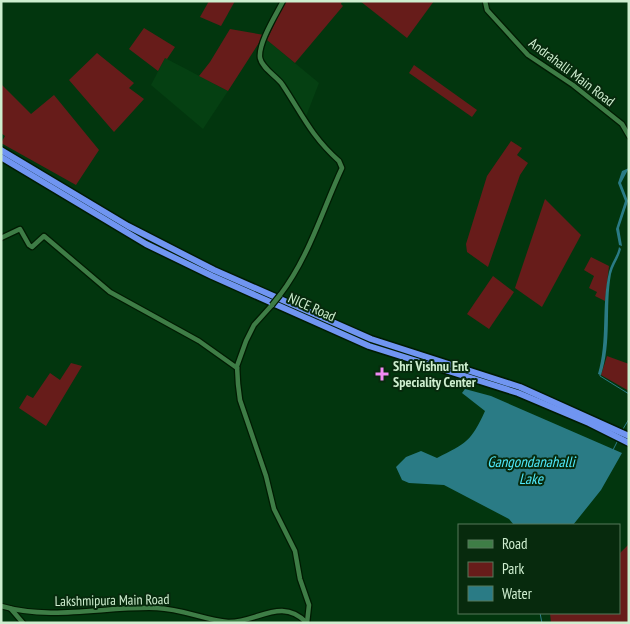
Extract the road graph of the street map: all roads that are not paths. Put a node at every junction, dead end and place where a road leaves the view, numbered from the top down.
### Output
1 (283, 1) edge
2 (485, 1) edge
3 (629, 136) edge
4 (1, 150) edge
5 (1, 157) edge
6 (1, 238) edge
7 (237, 368) junction
8 (622, 435) edge
9 (629, 443) edge
10 (1, 606) edge
11 (10, 608) junction
12 (23, 623) edge
13 (307, 623) edge

1 - 7 street, bridge
2 - 3 street, Andrahalli Main Road
4 - 8 highway, NICE Road
5 - 8 highway, NICE Road
6 - 7 street
7 - 13 street
8 - 9 highway, NICE Road
10 - 11 street, Lakshmipura Main Road
11 - 12 street
11 - 13 street, Lakshmipura Main Road

